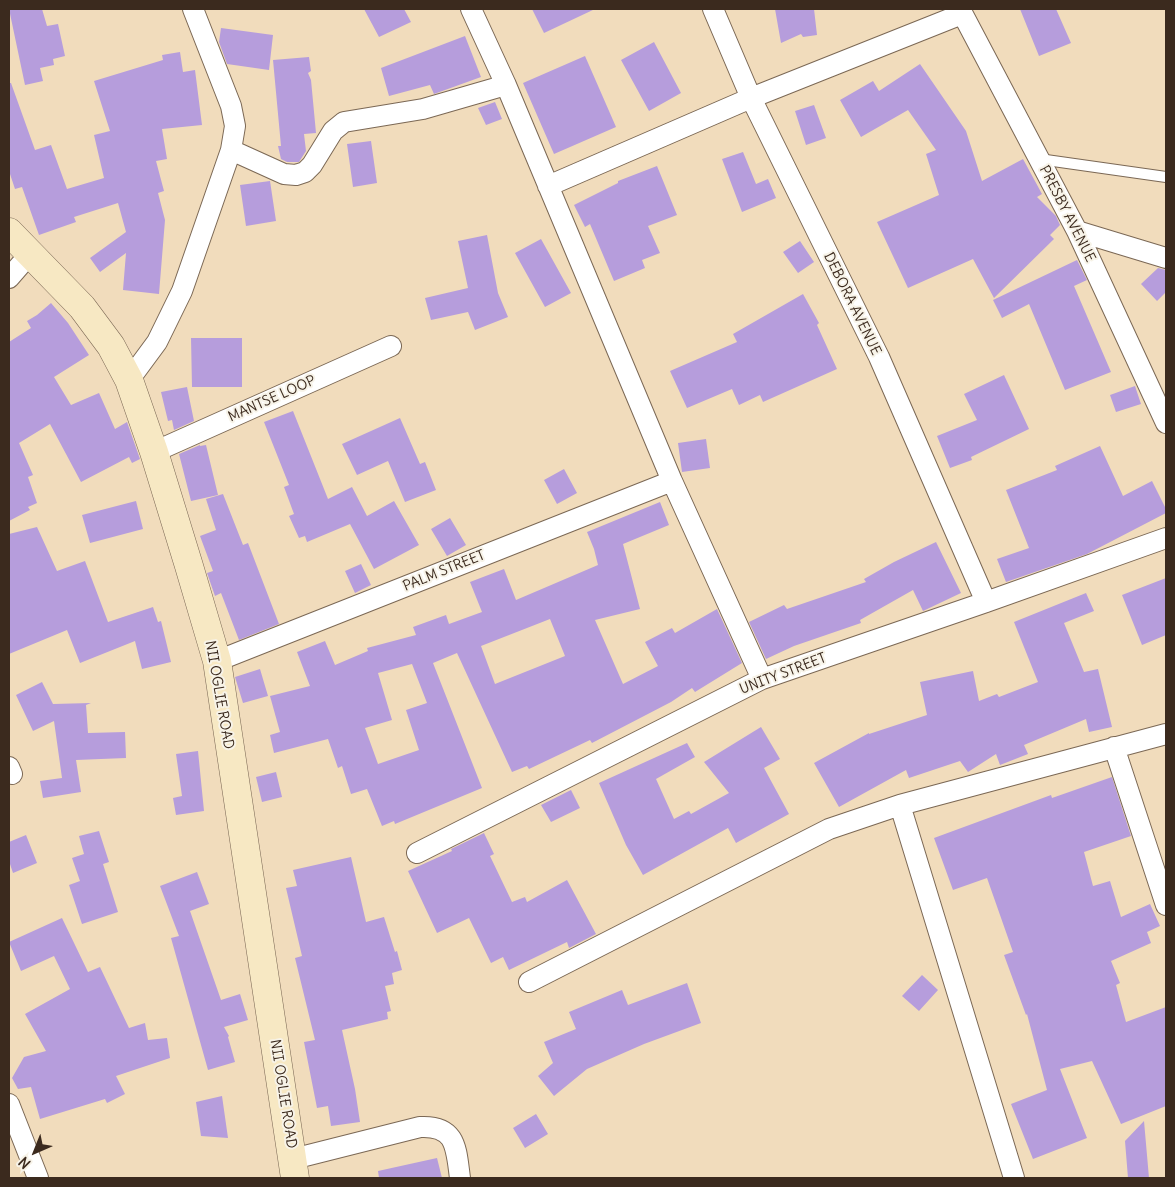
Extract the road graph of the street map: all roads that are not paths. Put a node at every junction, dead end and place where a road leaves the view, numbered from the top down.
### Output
1 (193, 9) edge
2 (471, 9) edge
3 (713, 9) edge
4 (961, 12) edge
5 (506, 86) junction
6 (751, 98) junction
7 (231, 150) junction
8 (1039, 160) junction
9 (1166, 177) edge
10 (548, 186) junction
11 (1077, 231) junction
12 (9, 232) edge
13 (29, 254) junction
14 (1166, 258) edge
15 (9, 278) edge
16 (391, 346) dead end
17 (128, 380) junction
18 (1166, 423) edge
19 (154, 452) junction
20 (672, 481) junction
21 (1166, 538) edge
22 (986, 602) junction
23 (216, 661) junction
24 (762, 679) junction
25 (1166, 734) edge
26 (1114, 747) junction
27 (900, 805) junction
28 (417, 853) dead end
29 (1166, 905) edge
30 (530, 982) dead end
31 (9, 1104) edge
32 (294, 1168) edge
33 (38, 1178) edge
34 (460, 1178) edge
35 (1014, 1178) edge

1 - 7 street
2 - 5 street
3 - 6 street, DEBORA AVENUE
4 - 6 street
4 - 8 street, PRESBY AVENUE
5 - 7 street
5 - 10 street
6 - 10 street
6 - 22 street, DEBORA AVENUE
7 - 17 street
8 - 9 lane
8 - 11 street, PRESBY AVENUE
10 - 20 street
11 - 14 street
11 - 18 street, PRESBY AVENUE
12 - 13 street, NII OGLIE ROAD
13 - 15 street
13 - 17 street, NII OGLIE ROAD
16 - 19 street, MANTSE LOOP
17 - 19 street, NII OGLIE ROAD
19 - 23 street, NII OGLIE ROAD
20 - 23 street, PALM STREET
20 - 24 street
21 - 22 street, UNITY STREET
22 - 24 street, UNITY STREET
23 - 32 street, NII OGLIE ROAD
24 - 28 street, UNITY STREET
25 - 26 street
26 - 27 street
26 - 29 street
27 - 30 street
27 - 35 street
31 - 33 street
32 - 34 street

